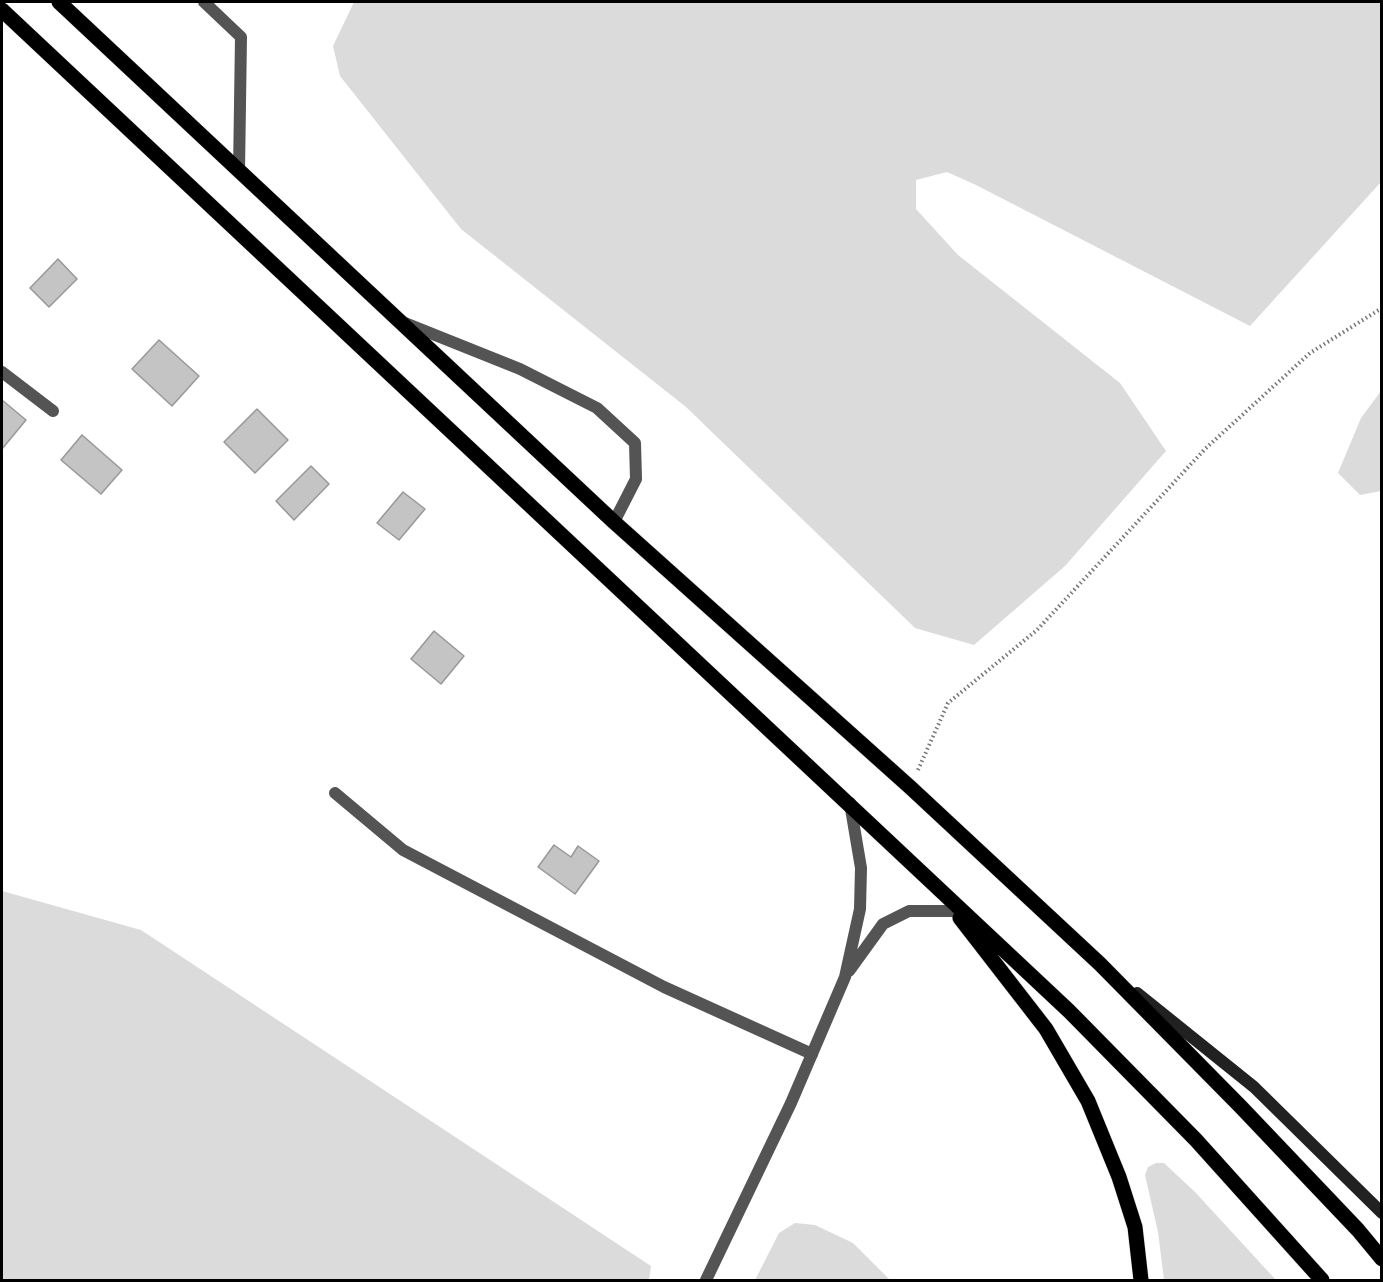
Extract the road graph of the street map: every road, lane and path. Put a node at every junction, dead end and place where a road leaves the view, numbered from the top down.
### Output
1 (59, 2) edge
2 (204, 2) edge
3 (2, 10) edge
4 (239, 171) junction
5 (1382, 308) edge
6 (401, 322) junction
7 (2, 372) edge
8 (53, 411) dead end
9 (614, 522) junction
10 (910, 788) junction
11 (335, 793) dead end
12 (849, 803) junction
13 (931, 880) junction
14 (955, 910) junction
15 (1100, 964) junction
16 (845, 977) junction
17 (812, 1054) junction
18 (1382, 1213) edge
19 (1382, 1259) edge
20 (706, 1281) edge
21 (1141, 1281) edge
22 (1322, 1281) edge

1 - 4 main road
2 - 4 street
3 - 12 main road
4 - 6 main road
5 - 10 path
6 - 9 main road
6 - 9 street
7 - 8 street
9 - 10 main road
10 - 15 main road
11 - 17 street
12 - 13 main road
12 - 16 street
13 - 14 main road
13 - 22 main road
14 - 16 street
14 - 21 main road
15 - 18 street
15 - 19 main road
16 - 17 street
17 - 20 street

